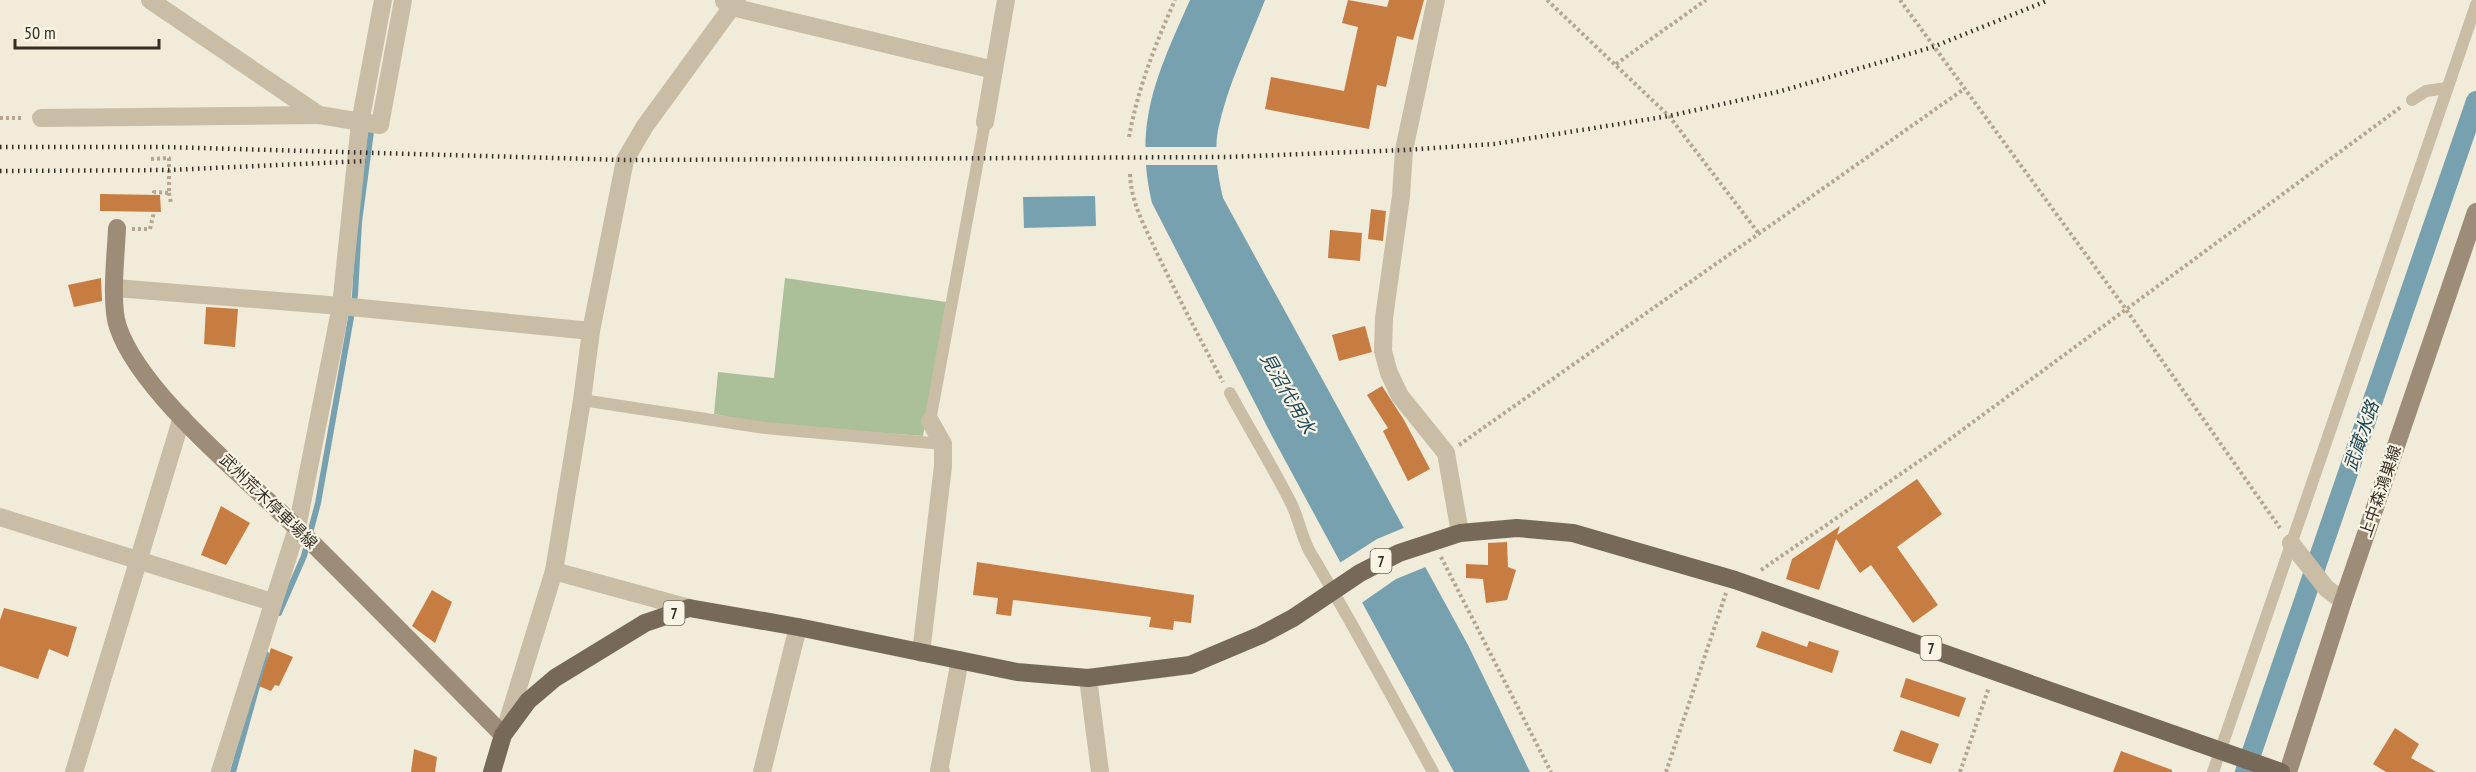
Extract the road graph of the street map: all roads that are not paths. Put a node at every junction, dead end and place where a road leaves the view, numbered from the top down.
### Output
1 (150, 0) edge
2 (383, 0) edge
3 (403, 0) edge
4 (1006, 0) edge
5 (1436, 0) edge
6 (731, 2) edge
7 (2476, 5) edge
8 (994, 70) junction
9 (2448, 88) junction
10 (2412, 100) road end
11 (319, 115) junction
12 (41, 117) road end
13 (985, 122) joint
14 (360, 123) junction
15 (2476, 212) edge
16 (117, 228) road end
17 (115, 288) junction
18 (341, 306) junction
19 (591, 331) junction
20 (1230, 393) road end
21 (582, 400) junction
22 (182, 417) junction
23 (930, 421) joint
24 (943, 444) junction
25 (0, 517) edge
26 (297, 528) junction
27 (1460, 533) junction
28 (2293, 546) junction
29 (138, 560) junction
30 (554, 571) junction
31 (1337, 590) junction
32 (2336, 596) junction
33 (272, 602) junction
34 (689, 608) junction
35 (798, 627) junction
36 (921, 653) junction
37 (960, 660) junction
38 (1088, 678) junction
39 (503, 735) junction
40 (2223, 752) junction
41 (74, 772) edge
42 (220, 772) edge
43 (492, 772) edge
44 (762, 772) edge
45 (941, 772) edge
46 (1100, 772) edge
47 (1433, 772) edge
48 (2212, 772) edge
49 (2281, 772) edge
50 (2288, 772) edge

1 - 11 street
2 - 14 street
3 - 14 street
4 - 8 street
5 - 27 street
6 - 8 street
6 - 19 street
7 - 9 lane
8 - 13 street
9 - 10 lane
9 - 28 lane
11 - 12 street
11 - 14 street
13 - 23 lane
14 - 18 street
15 - 32 main road, 上中森鴻巣線
16 - 17 main road, 武州荒木停車場線
17 - 18 street
17 - 22 main road, 武州荒木停車場線
18 - 19 street
18 - 26 street
19 - 21 street
20 - 31 lane
21 - 24 lane
21 - 30 street
22 - 26 main road, 武州荒木停車場線
22 - 29 street
23 - 24 street
24 - 36 street
25 - 29 street
26 - 33 street
26 - 39 main road, 武州荒木停車場線
27 - 31 main road, 7
27 - 40 main road, 7
28 - 32 street
28 - 40 lane
29 - 33 street
29 - 41 street
30 - 34 street
30 - 39 street
31 - 38 main road, 7
31 - 47 lane
32 - 50 main road, 上中森鴻巣線
33 - 42 street
34 - 35 main road, 7
34 - 39 main road, 7
35 - 36 main road, 7
35 - 44 street
36 - 37 main road, 7
37 - 38 main road, 7
37 - 45 street
38 - 46 street
39 - 43 main road, 7
40 - 48 lane
40 - 49 main road, 7

